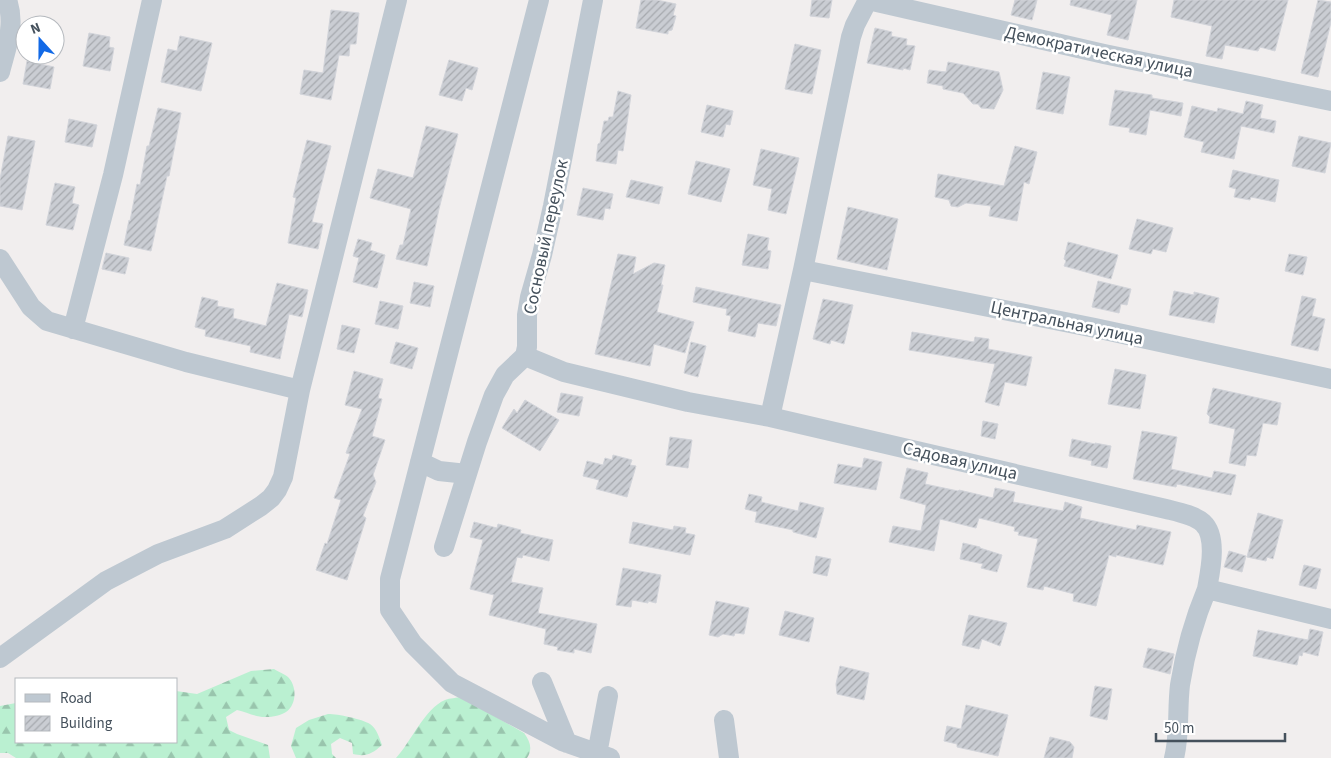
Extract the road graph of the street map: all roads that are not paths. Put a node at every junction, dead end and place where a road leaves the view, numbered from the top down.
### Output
1 (7, 0) edge
2 (152, 0) edge
3 (397, 0) edge
4 (539, 0) edge
5 (593, 0) edge
6 (868, 0) edge
7 (0, 72) edge
8 (1331, 102) edge
9 (0, 259) edge
10 (803, 270) junction
11 (73, 329) junction
12 (525, 356) junction
13 (1331, 379) edge
14 (300, 390) junction
15 (770, 417) junction
16 (420, 462) junction
17 (467, 474) junction
18 (444, 546) dead end
19 (1207, 589) junction
20 (1331, 619) edge
21 (0, 658) edge
22 (542, 682) dead end
23 (608, 696) dead end
24 (724, 720) dead end
25 (568, 743) junction
26 (603, 756) edge
27 (729, 758) edge
28 (1174, 758) edge

1 - 7 street
2 - 11 street
3 - 14 street
4 - 16 street
5 - 12 street, Сосновый переулок
6 - 8 street, Демократическая улица
6 - 10 street, Демократическая улица
9 - 11 street
10 - 13 street, Центральная улица
10 - 15 street, Демократическая улица
11 - 14 street
12 - 15 street, Садовая улица
12 - 17 street
14 - 21 street
15 - 19 street, Садовая улица
16 - 17 street
16 - 25 street
17 - 18 street
19 - 20 street
19 - 28 street
22 - 25 street
23 - 26 street
24 - 27 street
25 - 26 street

